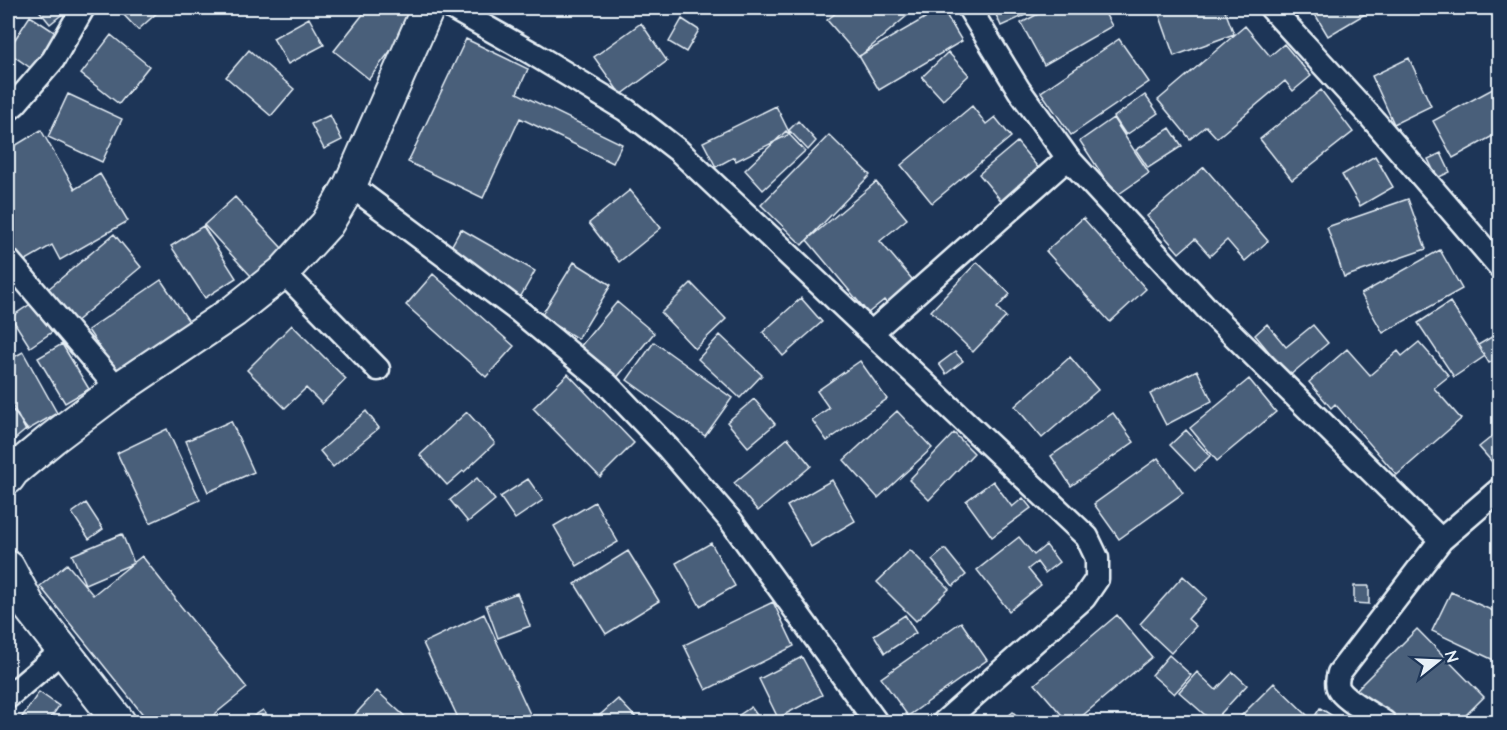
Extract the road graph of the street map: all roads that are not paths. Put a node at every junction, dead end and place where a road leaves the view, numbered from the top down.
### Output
1 (83, 8) edge
2 (428, 8) edge
3 (452, 8) edge
4 (969, 8) edge
5 (1271, 8) edge
6 (8, 110) edge
7 (1068, 158) junction
8 (350, 185) junction
9 (8, 260) edge
10 (1500, 267) edge
11 (283, 272) junction
12 (871, 333) junction
13 (378, 369) dead end
14 (118, 389) junction
15 (8, 478) edge
16 (1500, 489) edge
17 (1441, 540) junction
18 (8, 567) edge
19 (62, 651) junction
20 (8, 697) edge
21 (119, 723) edge
22 (876, 723) edge
23 (944, 723) edge
24 (1384, 723) edge

1 - 6 street
2 - 8 street
3 - 12 street
4 - 7 street
5 - 10 street
7 - 12 street
7 - 17 street
8 - 11 street
8 - 22 street
9 - 14 street
11 - 13 street
11 - 14 street
12 - 23 street
14 - 15 street
16 - 17 street
17 - 24 street
18 - 19 street
19 - 20 street
19 - 21 street

